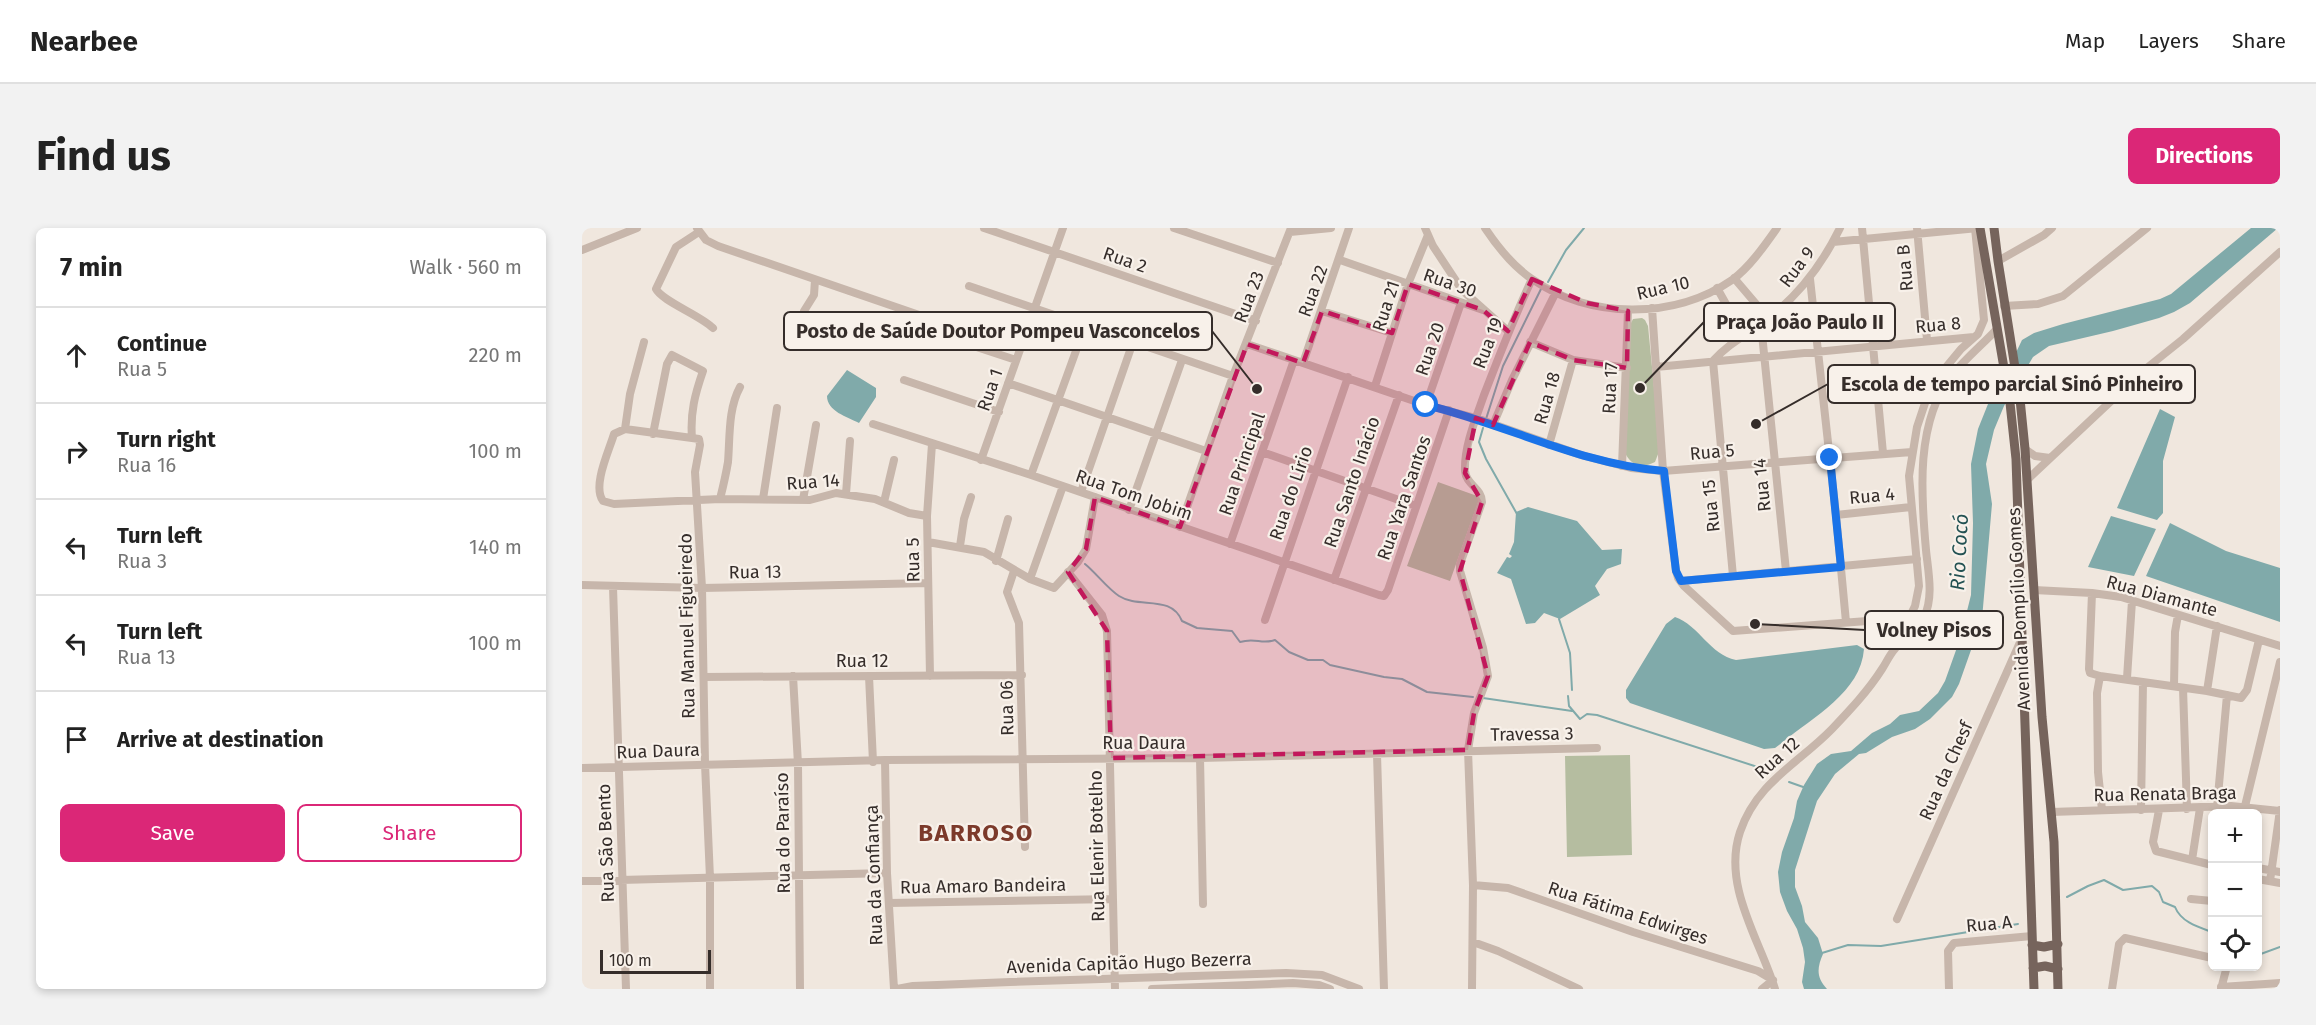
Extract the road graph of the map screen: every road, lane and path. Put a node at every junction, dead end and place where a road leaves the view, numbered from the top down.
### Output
1 (637, 228) edge
2 (984, 228) edge
3 (1063, 228) edge
4 (1174, 228) edge
5 (1331, 228) edge
6 (1349, 228) edge
7 (1485, 228) edge
8 (1777, 228) edge
9 (1840, 228) edge
10 (1862, 228) edge
11 (1978, 228) edge
12 (1994, 228) edge
13 (2052, 228) edge
14 (2147, 228) edge
15 (698, 230) edge
16 (1290, 230) edge
17 (1917, 231) edge
18 (1426, 232) edge
19 (1863, 240) junction
20 (1833, 242) junction
21 (582, 250) edge
22 (1054, 251) junction
23 (2280, 252) edge
24 (1340, 260) junction
25 (1998, 261) junction
26 (1278, 263) junction
27 (1734, 278) junction
28 (814, 279) junction
29 (1532, 279) junction
30 (1810, 279) junction
31 (1408, 284) junction
32 (969, 286) dead end
33 (1717, 288) junction
34 (1556, 292) junction
35 (1461, 303) junction
36 (2004, 306) junction
37 (1035, 308) junction
38 (1652, 308) junction
39 (1483, 310) junction
40 (1322, 311) junction
41 (1628, 311) junction
42 (922, 316) dead end
43 (1768, 318) junction
44 (1256, 321) junction
45 (1761, 324) junction
46 (1085, 326) junction
47 (713, 328) dead end
48 (1508, 331) junction
49 (1998, 332) junction
50 (1392, 333) junction
51 (937, 334) dead end
52 (1744, 336) junction
53 (809, 337) dead end
54 (1974, 337) junction
55 (1927, 340) junction
56 (644, 342) dead end
57 (1133, 342) junction
58 (1530, 342) junction
59 (1247, 344) junction
60 (1874, 347) junction
61 (1819, 352) junction
62 (1765, 357) junction
63 (1016, 360) junction
64 (1182, 360) junction
65 (1294, 360) junction
66 (1574, 360) junction
67 (1713, 361) junction
68 (1303, 363) junction
69 (1656, 367) junction
70 (1627, 368) junction
71 (1233, 376) junction
72 (1348, 377) junction
73 (904, 380) dead end
74 (1008, 383) junction
75 (1375, 386) junction
76 (740, 387) dead end
77 (1399, 395) junction
78 (1058, 401) junction
79 (2015, 401) junction
80 (1426, 405) junction
81 (777, 408) dead end
82 (1449, 410) junction
83 (999, 412) junction
84 (1107, 416) junction
85 (1476, 418) junction
86 (873, 424) dead end
87 (816, 425) dead end
88 (1493, 425) junction
89 (625, 429) junction
90 (652, 434) junction
91 (1158, 434) junction
92 (693, 438) junction
93 (850, 441) dead end
94 (932, 444) junction
95 (1549, 445) junction
96 (2025, 449) junction
97 (1206, 451) junction
98 (1262, 452) junction
99 (1912, 452) junction
100 (1883, 453) junction
101 (1830, 458) junction
102 (2049, 458) junction
103 (894, 460) dead end
104 (981, 460) junction
105 (1775, 461) junction
106 (1622, 466) junction
107 (1723, 467) junction
108 (1315, 470) junction
109 (1664, 471) junction
110 (1031, 475) junction
111 (2027, 480) junction
112 (1063, 486) junction
113 (1365, 488) junction
114 (1081, 492) junction
115 (846, 494) junction
116 (971, 496) dead end
117 (1095, 497) junction
118 (720, 499) junction
119 (763, 499) junction
120 (698, 500) junction
121 (802, 500) junction
122 (884, 502) junction
123 (1416, 506) junction
124 (1911, 507) junction
125 (1129, 510) junction
126 (1836, 514) junction
127 (927, 516) junction
128 (1008, 519) dead end
129 (1180, 527) junction
130 (928, 542) junction
131 (1230, 544) junction
132 (960, 546) junction
133 (1917, 559) junction
134 (996, 561) junction
135 (1283, 562) junction
136 (1841, 567) junction
137 (1014, 571) junction
138 (1786, 571) junction
139 (1068, 572) junction
140 (1733, 576) junction
141 (1030, 579) junction
142 (1334, 580) junction
143 (1681, 581) junction
144 (928, 583) junction
145 (582, 585) edge
146 (613, 587) junction
147 (702, 588) junction
148 (2034, 590) junction
149 (2092, 593) junction
150 (1386, 595) joint
151 (2132, 601) junction
152 (2178, 615) junction
153 (1907, 618) junction
154 (1265, 620) dead end
155 (1846, 622) junction
156 (2217, 626) junction
157 (2022, 636) junction
158 (2259, 640) junction
159 (2280, 646) edge
160 (1894, 649) junction
161 (2280, 662) edge
162 (1022, 675) junction
163 (793, 676) junction
164 (869, 676) junction
165 (930, 676) junction
166 (2100, 676) junction
167 (704, 677) junction
168 (2127, 678) junction
169 (2143, 682) junction
170 (2174, 686) junction
171 (2183, 688) junction
172 (2207, 691) junction
173 (2227, 695) junction
174 (1597, 748) dead end
175 (1468, 750) junction
176 (1377, 754) junction
177 (1111, 758) junction
178 (1200, 758) junction
179 (1023, 759) junction
180 (885, 760) junction
181 (873, 762) junction
182 (705, 764) junction
183 (798, 764) junction
184 (618, 767) junction
185 (582, 768) edge
186 (2245, 806) junction
187 (2217, 807) junction
188 (2187, 808) junction
189 (2200, 808) junction
190 (2226, 809) edge
191 (2234, 809) edge
192 (2102, 810) junction
193 (2141, 810) junction
194 (2159, 810) junction
195 (2280, 811) edge
196 (2051, 812) junction
197 (1025, 847) dead end
198 (2193, 860) junction
199 (2208, 864) edge
200 (2276, 871) edge
201 (886, 873) junction
202 (799, 877) junction
203 (710, 878) junction
204 (623, 880) junction
205 (2262, 880) edge
206 (582, 881) edge
207 (2270, 881) junction
208 (2280, 883) edge
209 (1473, 885) junction
210 (1113, 899) junction
211 (2191, 899) dead end
212 (2208, 900) edge
213 (889, 903) junction
214 (1203, 904) dead end
215 (1898, 919) dead end
216 (2032, 940) junction
217 (1473, 942) junction
218 (2058, 944) junction
219 (2208, 957) edge
220 (2033, 968) junction
221 (2058, 969) junction
222 (2226, 971) edge
223 (1231, 976) junction
224 (1115, 980) junction
225 (1773, 980) junction
226 (2280, 983) edge
227 (1010, 985) edge
228 (1232, 988) edge
229 (2221, 988) edge
230 (626, 989) edge
231 (710, 989) edge
232 (800, 989) edge
233 (896, 989) edge
234 (1115, 989) edge
235 (1152, 989) edge
236 (1330, 989) edge
237 (1359, 989) edge
238 (1384, 989) edge
239 (1472, 989) edge
240 (1579, 989) edge
241 (1762, 989) edge
242 (1775, 989) edge
243 (1949, 989) edge
244 (2034, 989) edge
245 (2058, 989) edge
246 (2112, 989) edge

1 - 21 street
2 - 22 street, Rua 2
3 - 22 street, Rua 1
4 - 26 street
5 - 16 street
6 - 24 street, Rua 22
7 - 29 street, Rua 10
8 - 27 street, Rua 10
9 - 20 street, Rua 9
10 - 19 street
11 - 17 street
11 - 49 main road, Avenida Pompílio Gomes
11 - 54 street
12 - 25 main road, Avenida Pompílio Gomes
13 - 25 street
14 - 36 street
15 - 28 street
15 - 47 street
16 - 26 street, Rua 23
17 - 19 street
17 - 55 street, Rua B
18 - 31 street, Rua 21
18 - 39 street
19 - 20 street
19 - 60 street
20 - 30 street, Rua 9
22 - 37 street, Rua 1
22 - 44 street, Rua 2
23 - 102 street
24 - 31 street, Rua 30
24 - 40 street, Rua 22
25 - 36 main road, Avenida Pompílio Gomes
26 - 44 street, Rua 23
27 - 33 street, Rua 10
27 - 43 street
28 - 42 street
28 - 53 street
29 - 34 street, Rua 10
29 - 48 street, Rua 19
30 - 43 street, Rua 9
30 - 61 street
31 - 35 street, Rua 30
31 - 50 street, Rua 21
32 - 37 street
33 - 38 street, Rua 10
33 - 52 street
34 - 41 street, Rua 10
34 - 58 street, Rua 19
35 - 39 street, Rua 30
35 - 80 street, Rua 20
36 - 79 main road, Avenida Pompílio Gomes
37 - 46 street
37 - 63 street, Rua 1
38 - 41 street, Rua 10
38 - 69 street
39 - 48 street
40 - 50 street
40 - 68 street, Rua 22
41 - 70 street, Rua 17
43 - 45 street, Rua 9
44 - 59 street, Rua 23
45 - 52 street, Rua 9
45 - 62 street, Rua 14
46 - 57 street
46 - 78 street
48 - 85 street, Rua 19
49 - 79 main road, Avenida Pompílio Gomes
49 - 160 street, Rua 12
50 - 75 street, Rua 21
51 - 63 street
52 - 67 street, Rua 9
54 - 55 street, Rua 8
54 - 99 street, Rua 12
55 - 60 street, Rua 8
56 - 89 street
57 - 64 street
57 - 84 street
58 - 66 street
58 - 88 street, Rua 19
59 - 65 street, Rua 5
59 - 71 street, Rua 23
60 - 61 street, Rua 8
60 - 100 street
61 - 62 street, Rua 8
61 - 101 street
62 - 67 street, Rua 8
62 - 105 street, Rua 14
63 - 74 street, Rua 1
64 - 71 street
64 - 91 street
65 - 68 street, Rua 5
65 - 98 street, Rua Principal
66 - 70 street
66 - 95 street, Rua 18
67 - 69 street, Rua 8
67 - 107 street, Rua 15
68 - 72 street, Rua 5
69 - 109 street
70 - 106 street, Rua 17
71 - 97 street, Rua 23
72 - 75 street, Rua 5
72 - 108 street, Rua do Lírio
73 - 83 street
74 - 78 street
74 - 83 street, Rua 1
75 - 77 street, Rua 5
76 - 118 street
77 - 80 street, Rua 5
77 - 113 street, Rua Santo Inácio
78 - 84 street
78 - 110 street
79 - 96 main road, Avenida Pompílio Gomes
79 - 157 main road, Avenida Pompílio Gomes
80 - 82 street, Rua 5
81 - 119 street
82 - 85 street, Rua 5
82 - 123 street, Rua Yara Santos
83 - 104 street, Rua 1
84 - 91 street
84 - 114 street
85 - 88 street, Rua 5
85 - 175 street, Rua 19
86 - 94 street, Rua Tom Jobim
87 - 121 street
88 - 95 street, Rua 5
89 - 90 street
89 - 120 street, Rua 14
90 - 92 street
90 - 92 street
91 - 97 street
91 - 125 street
92 - 120 street, Rua Manuel Figueiredo
93 - 115 street
94 - 104 street, Rua Tom Jobim
94 - 127 street, Rua 5
95 - 106 street, Rua 5
96 - 102 street
96 - 111 main road, Avenida Pompílio Gomes
97 - 129 street, Rua 23
98 - 108 street
98 - 131 street, Rua Principal
99 - 100 street, Rua 5
99 - 124 street, Rua 12
100 - 101 street, Rua 5
101 - 105 street, Rua 5
101 - 126 street
102 - 111 street
103 - 122 street
104 - 110 street, Rua Tom Jobim
105 - 107 street, Rua 5
105 - 138 street, Rua 14
106 - 109 street, Rua 5
107 - 109 street, Rua 5
107 - 140 street, Rua 15
108 - 113 street
108 - 135 street, Rua do Lírio
109 - 143 street
110 - 112 street, Rua Tom Jobim
111 - 148 main road, Avenida Pompílio Gomes
112 - 114 street, Rua Tom Jobim
112 - 141 street
113 - 123 street
113 - 142 street, Rua Santo Inácio
114 - 117 street, Rua Tom Jobim
115 - 121 street, Rua 14
115 - 122 street, Rua 14
116 - 132 street
117 - 125 street, Rua Tom Jobim
117 - 139 street
118 - 119 street, Rua 14
118 - 120 street, Rua 14
119 - 121 street, Rua 14
120 - 147 street, Rua Manuel Figueiredo
122 - 127 street, Rua 14
123 - 150 street, Rua Yara Santos
124 - 126 street, Rua 4
124 - 133 street, Rua 12
125 - 129 street, Rua Tom Jobim
126 - 136 street
127 - 130 street, Rua 5
128 - 134 street
129 - 131 street, Rua Tom Jobim
130 - 132 street
130 - 144 street, Rua 5
131 - 135 street, Rua Tom Jobim
132 - 134 street
133 - 136 street
133 - 153 street, Rua 12
134 - 137 street
135 - 142 street, Rua Tom Jobim
135 - 154 street, Rua do Lírio
136 - 138 street
136 - 155 street
137 - 141 street
137 - 162 street, Rua 06
138 - 140 street
139 - 141 street
139 - 177 street, Rua Elenir Botelho
140 - 143 street
142 - 150 street, Rua Tom Jobim
143 - 155 street
144 - 147 street, Rua 13
144 - 165 street, Rua 5
145 - 146 street, Rua 13
146 - 147 street, Rua 13
146 - 184 street, Rua São Bento
147 - 167 street, Rua Manuel Figueiredo
148 - 149 street, Rua Diamante
148 - 196 main road, Avenida Pompílio Gomes
149 - 151 street, Rua Diamante
149 - 166 street
151 - 152 street, Rua Diamante
151 - 168 street
152 - 156 street, Rua Diamante
152 - 170 street
153 - 155 street
153 - 160 street, Rua 12
156 - 158 street, Rua Diamante
156 - 172 street
157 - 215 street, Rua da Chesf
157 - 216 main road, Avenida Pompílio Gomes
158 - 159 street, Rua Diamante
158 - 173 street
160 - 225 street, Rua 12
161 - 186 street
162 - 165 street, Rua 12
162 - 179 street, Rua 06
163 - 164 street, Rua 12
163 - 167 street, Rua 12
163 - 183 street, Rua do Paraíso
164 - 165 street, Rua 12
164 - 181 street
166 - 168 street
166 - 192 street
167 - 182 street, Rua Manuel Figueiredo
168 - 169 street
169 - 170 street
169 - 193 street
170 - 171 street
171 - 172 street
171 - 188 street
172 - 173 street
173 - 187 street
174 - 175 street, Travessa 3
175 - 176 street, Rua Daura
175 - 209 street
176 - 178 street, Rua Daura
176 - 238 street
177 - 178 street, Rua Daura
177 - 179 street, Rua Daura
177 - 210 street, Rua Elenir Botelho
178 - 214 street
179 - 180 street, Rua Daura
179 - 197 street, Rua 06
180 - 181 street, Rua Daura
180 - 201 street, Rua da Confiança
181 - 183 street, Rua Daura
182 - 183 street, Rua Daura
182 - 184 street, Rua Daura
182 - 203 street, Rua Manuel Figueiredo
183 - 202 street, Rua do Paraíso
184 - 185 street, Rua Daura
184 - 204 street, Rua São Bento
186 - 191 street, Rua Renata Braga
186 - 195 street, Rua Renata Braga
187 - 189 street, Rua Renata Braga
187 - 190 street, Rua Renata Braga
188 - 189 street, Rua Renata Braga
188 - 194 street, Rua Renata Braga
189 - 198 street
192 - 193 street, Rua Renata Braga
192 - 196 street, Rua Renata Braga
193 - 194 street, Rua Renata Braga
194 - 198 street
195 - 200 street
196 - 218 main road, Avenida Pompílio Gomes
198 - 199 street
200 - 207 street
201 - 202 street, Rua Amaro Bandeira
201 - 213 street, Rua da Confiança
202 - 203 street, Rua Amaro Bandeira
202 - 232 street, Rua do Paraíso
203 - 204 street, Rua Amaro Bandeira
203 - 231 street, Rua Manuel Figueiredo
204 - 206 street, Rua Amaro Bandeira
204 - 230 street, Rua São Bento
205 - 207 street
207 - 208 street
209 - 217 street
209 - 225 street, Rua Fátima Edwirges
210 - 213 street, Rua Amaro Bandeira
210 - 224 street, Rua Elenir Botelho
211 - 212 street
213 - 233 street, Rua da Confiança
216 - 218 main road
216 - 220 main road, Avenida Pompílio Gomes
216 - 243 street, Rua A
217 - 239 street
217 - 240 street
218 - 221 main road, Avenida Pompílio Gomes
219 - 246 street
220 - 221 main road
220 - 244 main road, Avenida Pompílio Gomes
221 - 245 main road, Avenida Pompílio Gomes
222 - 229 street
223 - 224 street, Avenida Capitão Hugo Bezerra
223 - 228 street
223 - 237 street, Avenida Capitão Hugo Bezerra
224 - 227 street, Avenida Capitão Hugo Bezerra
224 - 234 street, Rua Elenir Botelho
225 - 241 street
225 - 242 street, Rua 12
226 - 229 street
227 - 233 street, Avenida Capitão Hugo Bezerra
228 - 235 street, Avenida Capitão Hugo Bezerra
228 - 236 street, Avenida Capitão Hugo Bezerra

